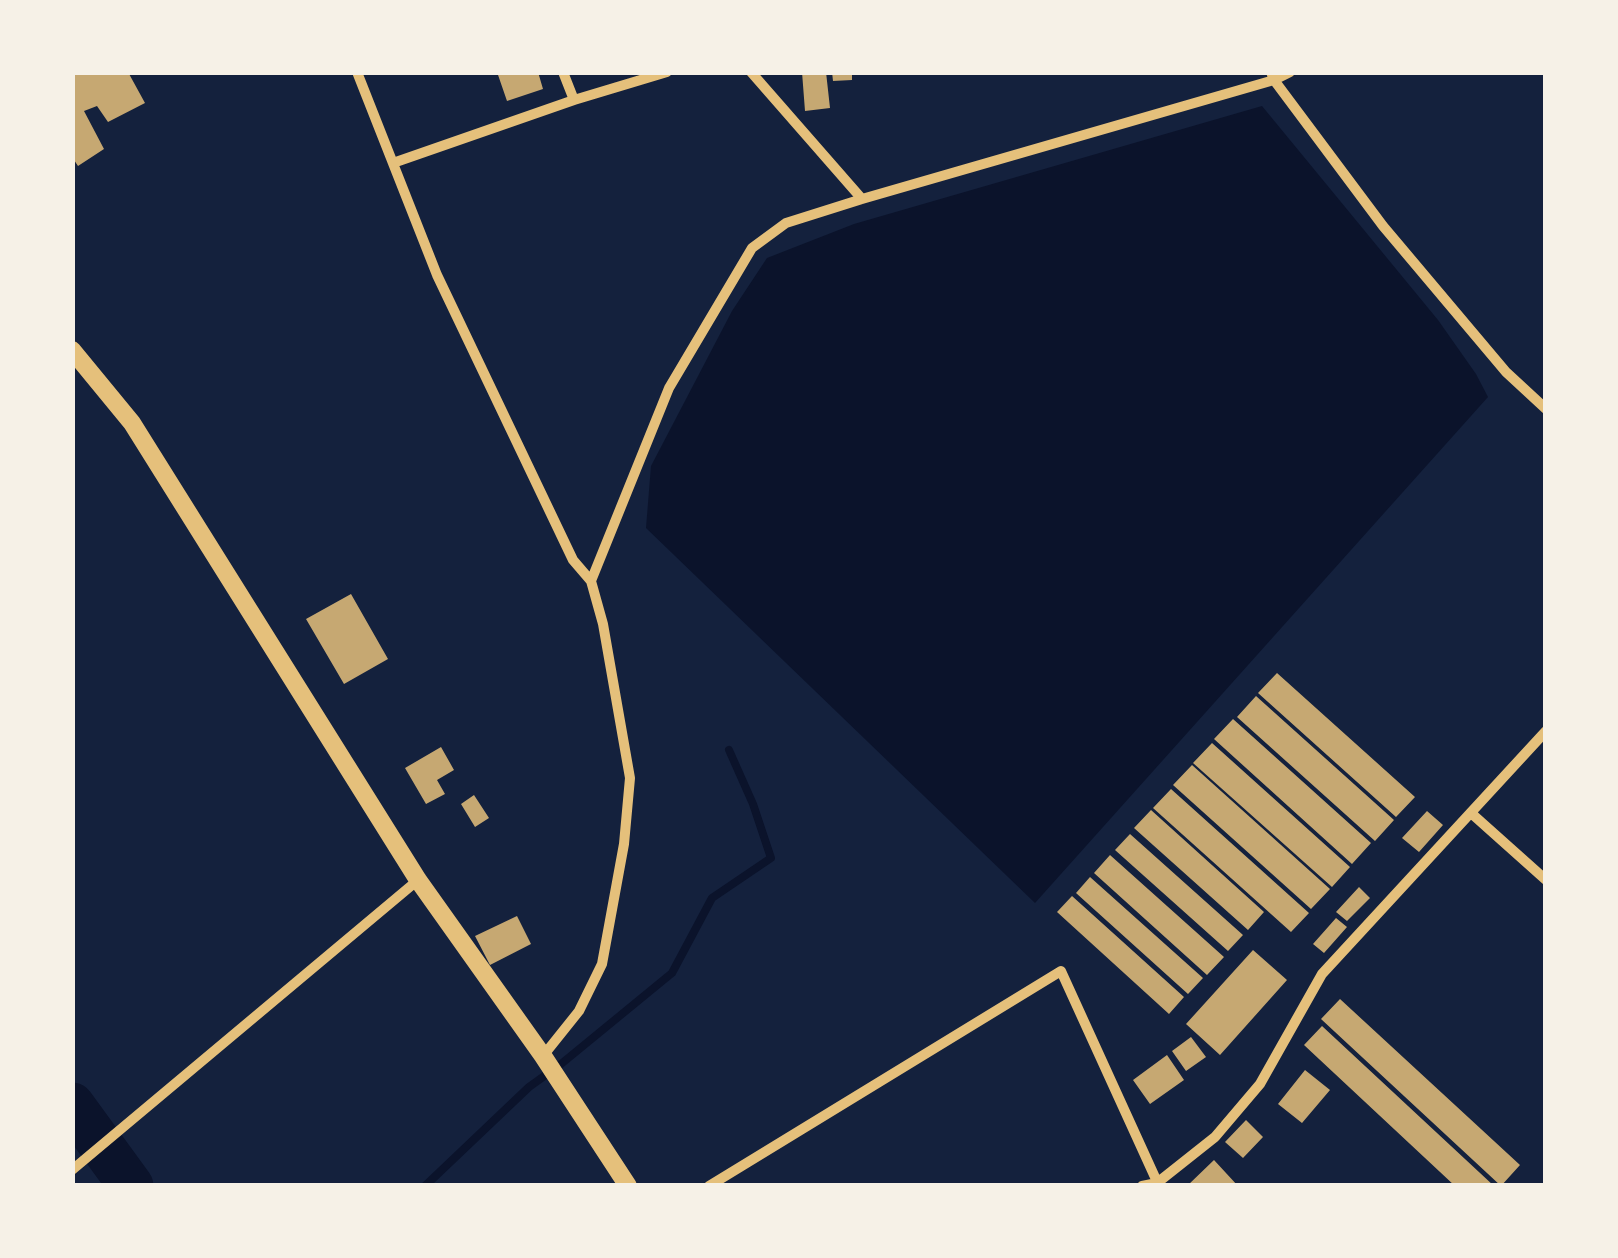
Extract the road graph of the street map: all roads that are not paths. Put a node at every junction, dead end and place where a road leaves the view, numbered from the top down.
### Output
1 (357, 72) edge
2 (564, 72) edge
3 (667, 72) edge
4 (751, 72) edge
5 (1290, 72) edge
6 (1272, 76) edge
7 (574, 100) junction
8 (393, 163) junction
9 (862, 199) junction
10 (72, 350) edge
11 (1546, 409) edge
12 (591, 581) junction
13 (1546, 732) edge
14 (1472, 812) junction
15 (418, 880) junction
16 (1546, 880) edge
17 (543, 1056) junction
18 (72, 1170) edge
19 (1158, 1184) edge
20 (628, 1186) edge
21 (709, 1186) edge
22 (1142, 1186) edge

1 - 8 street
2 - 7 street
3 - 7 street
4 - 9 street
5 - 6 street
6 - 9 street
6 - 11 street
7 - 8 street
8 - 12 street
9 - 12 street
10 - 15 street
12 - 17 street
13 - 14 street
14 - 16 street
14 - 19 street
15 - 17 street
15 - 18 street
17 - 20 street
19 - 21 street
19 - 22 street

